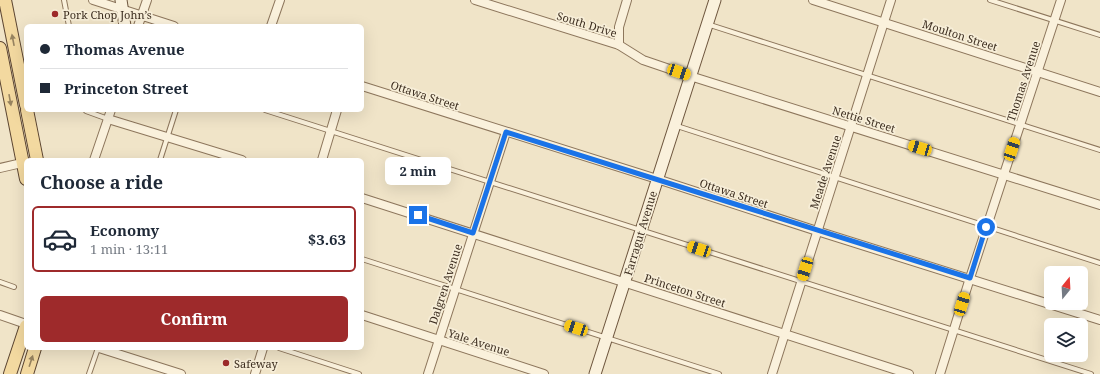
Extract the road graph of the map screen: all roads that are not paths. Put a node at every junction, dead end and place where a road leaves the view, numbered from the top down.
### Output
1 (5, 0) edge
2 (64, 0) edge
3 (93, 0) edge
4 (147, 0) edge
5 (280, 0) edge
6 (475, 0) edge
7 (627, 0) edge
8 (715, 0) edge
9 (813, 0) edge
10 (891, 0) edge
11 (990, 0) edge
12 (1061, 0) edge
13 (122, 5) edge
14 (142, 16) junction
15 (1054, 20) junction
16 (884, 23) junction
17 (69, 24) edge
18 (125, 24) edge
19 (139, 24) edge
20 (168, 24) edge
21 (272, 24) edge
22 (707, 24) junction
23 (1100, 35) edge
24 (619, 45) junction
25 (0, 48) edge
26 (18, 67) junction
27 (2, 71) edge
28 (1037, 72) junction
29 (867, 75) junction
30 (690, 76) junction
31 (364, 87) edge
32 (1100, 92) edge
33 (24, 96) edge
34 (27, 112) edge
35 (90, 112) edge
36 (110, 112) edge
37 (175, 112) edge
38 (271, 112) edge
39 (336, 112) edge
40 (108, 119) junction
41 (1020, 124) junction
42 (674, 125) junction
43 (851, 127) junction
44 (331, 131) junction
45 (506, 132) junction
46 (168, 137) junction
47 (1100, 150) edge
48 (37, 158) edge
49 (95, 158) edge
50 (161, 158) edge
51 (236, 158) edge
52 (323, 158) edge
53 (24, 162) edge
54 (0, 168) edge
55 (1004, 174) junction
56 (834, 177) junction
57 (657, 179) junction
58 (490, 182) junction
59 (364, 199) edge
60 (1100, 205) edge
61 (986, 227) junction
62 (641, 231) junction
63 (817, 231) junction
64 (473, 233) junction
65 (364, 260) edge
66 (1100, 263) edge
67 (970, 278) junction
68 (0, 282) edge
69 (625, 282) junction
70 (801, 282) junction
71 (14, 287) dead end
72 (455, 289) junction
73 (0, 315) edge
74 (364, 316) edge
75 (1100, 320) edge
76 (24, 324) edge
77 (954, 330) junction
78 (24, 331) edge
79 (785, 334) junction
80 (607, 338) junction
81 (439, 340) junction
82 (34, 350) edge
83 (97, 350) edge
84 (104, 350) edge
85 (262, 350) edge
86 (285, 350) edge
87 (10, 374) edge
88 (27, 374) edge
89 (89, 374) edge
90 (181, 374) edge
91 (255, 374) edge
92 (359, 374) edge
93 (428, 374) edge
94 (544, 374) edge
95 (595, 374) edge
96 (719, 374) edge
97 (772, 374) edge
98 (909, 374) edge
99 (940, 374) edge
100 (1092, 374) edge

26 -> 1 main road
2 - 17 lane
3 - 13 street
4 - 14 street
5 - 21 street
6 - 24 street, South Drive
7 - 24 street
8 - 22 street, Farragut Avenue
9 - 16 street, Moulton Street
10 - 16 street, Meade Avenue
11 - 15 lane
12 - 15 street, Thomas Avenue
13 - 14 street
13 - 18 street
14 - 19 street
14 - 20 street
15 - 23 lane
15 - 28 street, Thomas Avenue
16 - 28 street, Moulton Street
16 - 29 street, Meade Avenue
22 - 29 lane
22 - 30 street, Farragut Avenue
24 - 30 street, South Drive
25 - 27 main road
26 - 27 street
26 - 33 main road
27 -> 53 main road
28 - 32 street, Moulton Street
28 - 41 street, Thomas Avenue
29 - 41 lane
29 - 43 street, Meade Avenue
30 - 42 street, Farragut Avenue
30 - 43 street, Nettie Street
31 - 45 street, Ottawa Street
34 - 48 main road
35 - 40 lane
36 - 40 street
37 - 46 lane
38 - 44 lane
39 - 44 street
40 - 46 street
40 - 49 street
41 - 47 lane
41 - 55 street, Thomas Avenue
42 - 56 lane
42 - 57 street, Farragut Avenue
43 - 55 street, Nettie Street
43 - 56 street, Meade Avenue
44 - 52 street
44 - 58 lane
45 - 57 street, Ottawa Street
45 - 58 street, Dalgren Avenue
46 - 50 lane
46 - 51 street
53 - 54 street
55 - 60 street, Nettie Street
55 - 61 street, Thomas Avenue
56 - 61 lane
56 - 63 street, Meade Avenue
57 - 62 street, Farragut Avenue
57 - 63 street, Ottawa Street
58 - 62 lane
58 - 64 street, Dalgren Avenue
59 - 64 street, Princeton Street
61 - 66 lane
61 - 67 street, Thomas Avenue
62 - 69 street, Farragut Avenue
62 - 70 lane
63 - 67 street, Ottawa Street
63 - 70 street, Meade Avenue
64 - 69 street, Princeton Street
64 - 72 street, Dalgren Avenue
65 - 72 lane
67 - 75 street, Ottawa Street
67 - 77 street, Thomas Avenue
68 - 71 lane
69 - 79 street, Princeton Street
69 - 80 street, Farragut Avenue
70 - 77 lane
70 - 79 street, Meade Avenue
72 - 80 lane
72 - 81 street, Dalgren Avenue
73 - 76 street
74 - 81 street, Yale Avenue
77 - 99 street, Thomas Avenue
77 - 100 lane
78 - 87 main road
79 - 97 street, Meade Avenue
79 - 98 street, Princeton Street
80 - 95 street, Farragut Avenue
80 - 96 lane
81 - 93 street, Dalgren Avenue
81 - 94 street, Yale Avenue
88 -> 82 main road
83 - 89 lane
84 - 90 street
85 - 91 street
86 - 92 lane

